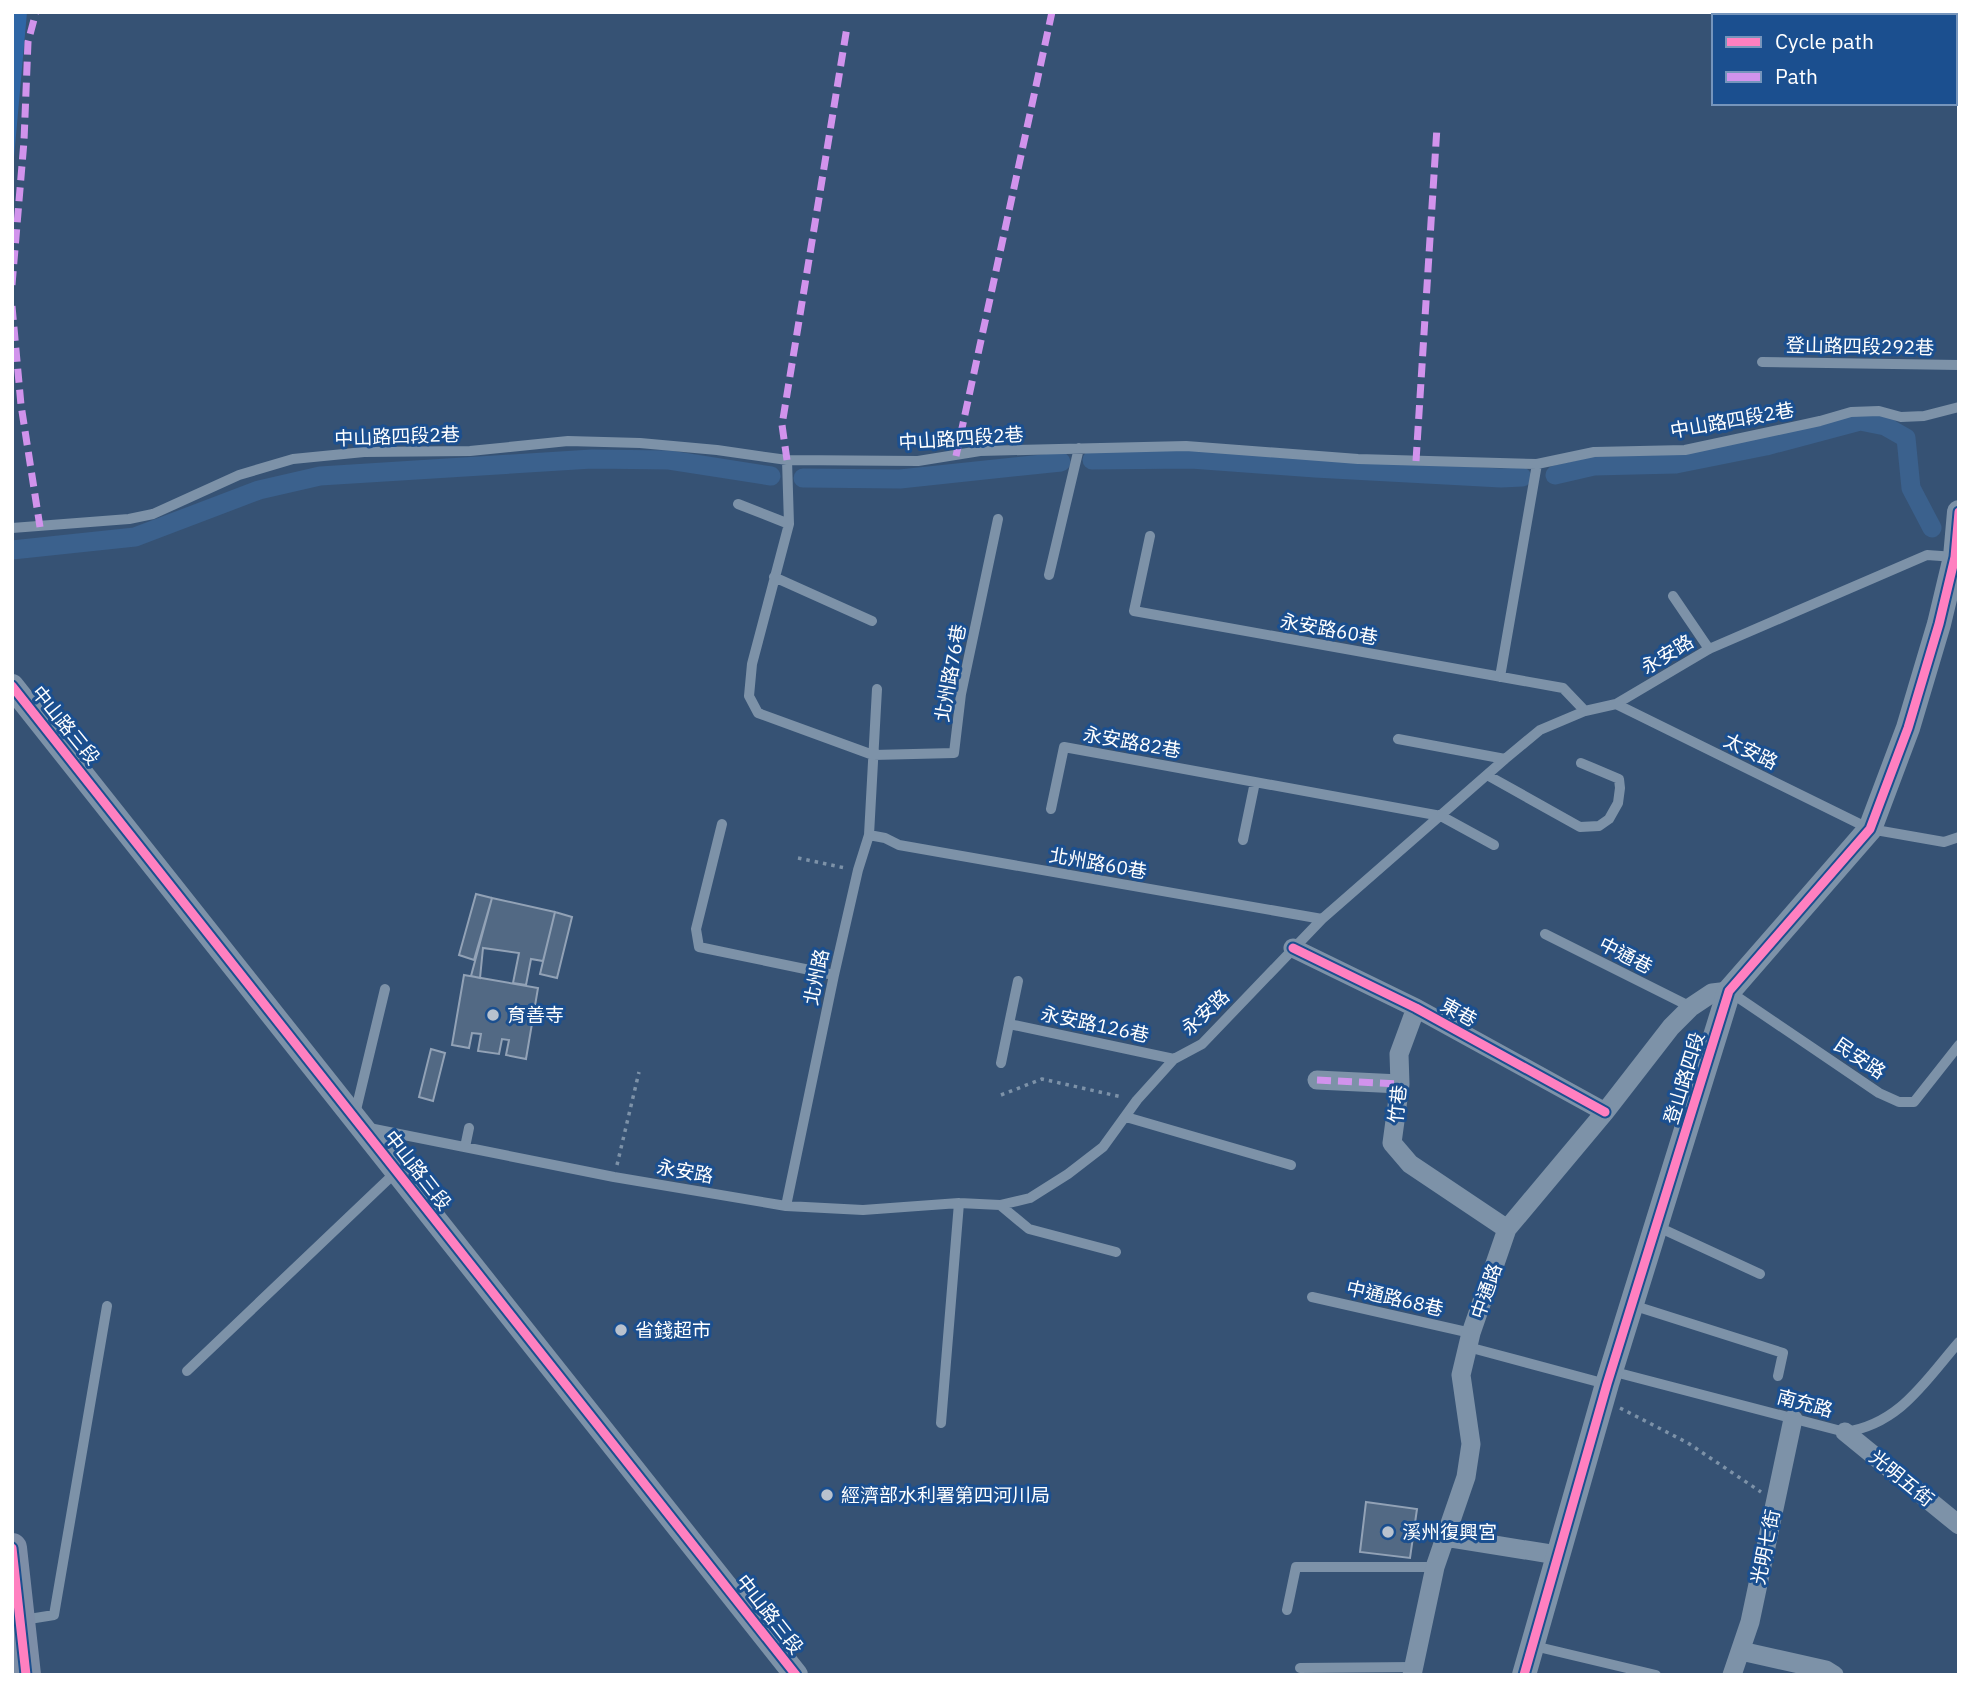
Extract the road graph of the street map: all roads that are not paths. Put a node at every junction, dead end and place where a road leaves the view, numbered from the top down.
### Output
1 (1762, 362) dead end
2 (1959, 365) edge
3 (1959, 407) edge
4 (1079, 449) junction
5 (787, 460) junction
6 (1537, 464) junction
7 (738, 504) dead end
8 (998, 519) dead end
9 (789, 524) junction
10 (12, 528) edge
11 (1150, 536) dead end
12 (1958, 537) edge
13 (1049, 575) dead end
14 (774, 578) junction
15 (1673, 596) dead end
16 (872, 621) dead end
17 (1709, 649) junction
18 (1500, 677) junction
19 (12, 686) edge
20 (877, 690) dead end
21 (1616, 704) junction
22 (1586, 711) junction
23 (1398, 739) dead end
24 (873, 755) junction
25 (1504, 759) junction
26 (1581, 763) dead end
27 (1487, 775) junction
28 (1255, 782) junction
29 (1051, 809) dead end
30 (1441, 816) junction
31 (722, 824) dead end
32 (1870, 829) junction
33 (869, 835) junction
34 (1959, 837) edge
35 (1243, 840) dead end
36 (1494, 845) dead end
37 (1322, 919) junction
38 (1545, 933) dead end
39 (1293, 948) junction
40 (834, 975) junction
41 (1018, 981) dead end
42 (385, 989) dead end
43 (1729, 991) junction
44 (1690, 1007) junction
45 (1416, 1008) junction
46 (1009, 1024) junction
47 (1959, 1045) edge
48 (1174, 1059) junction
49 (1001, 1063) dead end
50 (1317, 1080) dead end
51 (1400, 1084) junction
52 (1605, 1112) junction
53 (1126, 1117) junction
54 (358, 1122) junction
55 (470, 1128) dead end
56 (465, 1147) junction
57 (1291, 1165) dead end
58 (397, 1171) junction
59 (959, 1203) junction
60 (1000, 1205) junction
61 (786, 1206) junction
62 (1656, 1226) junction
63 (1507, 1229) junction
64 (1116, 1252) dead end
65 (1760, 1274) dead end
66 (1312, 1297) dead end
67 (1632, 1305) junction
68 (107, 1306) dead end
69 (1470, 1340) junction
70 (1959, 1342) edge
71 (187, 1371) dead end
72 (1778, 1376) dead end
73 (1607, 1385) junction
74 (1793, 1419) junction
75 (941, 1423) dead end
76 (1845, 1432) junction
77 (1959, 1525) edge
78 (1437, 1536) junction
79 (12, 1548) edge
80 (1558, 1555) junction
81 (1435, 1567) junction
82 (1287, 1610) dead end
83 (20, 1620) junction
84 (1532, 1646) junction
85 (1741, 1651) junction
86 (1300, 1668) dead end
87 (1413, 1671) edge
88 (26, 1675) edge
89 (796, 1675) edge
90 (1524, 1675) edge
91 (1656, 1675) edge
92 (1732, 1675) edge
93 (1834, 1675) edge

1 - 2 lane, 登山路四段292巷
3 - 6 lane, 中山路四段2巷
4 - 5 lane, 中山路四段2巷
4 - 6 lane, 中山路四段2巷
4 - 13 lane
5 - 9 lane
5 - 10 lane, 中山路四段2巷
6 - 18 lane
7 - 9 lane
8 - 24 lane, 北州路76巷
9 - 14 lane
11 - 18 lane, 永安路60巷
12 - 17 lane, 永安路
12 - 32 street, 登山路四段
14 - 16 lane
14 - 24 lane
15 - 17 lane
17 - 21 lane, 永安路
18 - 22 lane, 永安路60巷
19 - 54 street, 中山路三段
20 - 24 lane, 北州路
21 - 22 lane, 永安路
21 - 32 lane, 太安路
22 - 25 lane, 永安路
23 - 25 lane
24 - 33 lane, 北州路
25 - 27 lane, 永安路
26 - 27 lane
27 - 30 lane, 永安路
28 - 29 lane, 永安路82巷
28 - 30 lane, 永安路82巷
28 - 35 lane
30 - 36 lane, 永安路82巷
30 - 37 lane, 永安路
31 - 40 lane
32 - 34 lane, 太安路
32 - 43 street, 登山路四段
33 - 37 lane, 北州路60巷
33 - 40 lane, 北州路
37 - 39 lane, 永安路
38 - 44 lane, 中通巷
39 - 45 street, 東巷
39 - 48 lane, 永安路
40 - 61 lane, 北州路
41 - 46 lane
42 - 54 lane
43 - 44 street, 中通路
43 - 47 lane, 民安路
43 - 62 street, 登山路四段
44 - 52 street, 中通路
45 - 51 street, 竹巷
45 - 52 street, 東巷
46 - 48 lane, 永安路126巷
46 - 49 lane
48 - 53 lane, 永安路
50 - 51 street
51 - 63 street, 竹巷
52 - 63 street, 中通路
53 - 57 lane
53 - 60 lane, 永安路
54 - 56 lane, 永安路
54 - 58 street, 中山路三段
55 - 56 lane
56 - 61 lane, 永安路
58 - 71 lane, 中山路三段
58 - 89 street, 中山路三段
59 - 60 lane, 永安路
59 - 61 lane, 永安路
59 - 75 lane
60 - 64 lane
62 - 65 lane
62 - 67 street, 登山路四段
63 - 69 street, 中通路
66 - 69 lane, 中通路68巷
67 - 72 lane
67 - 73 street, 登山路四段
68 - 83 lane
69 - 73 lane, 中通路68巷
69 - 78 street, 中通路
70 - 76 lane, 南充路
73 - 74 lane, 南充路
73 - 80 street, 登山路四段
74 - 76 lane, 南充路
74 - 85 street, 光明七街
76 - 77 street, 光明五街
78 - 80 street
78 - 81 street, 中通路
79 - 83 main road
80 - 84 street, 登山路四段
81 - 82 lane
81 - 87 street, 中通路
83 - 88 main road
84 - 90 street, 登山路四段
84 - 91 lane
85 - 92 street, 光明七街
85 - 93 street
86 - 87 lane

